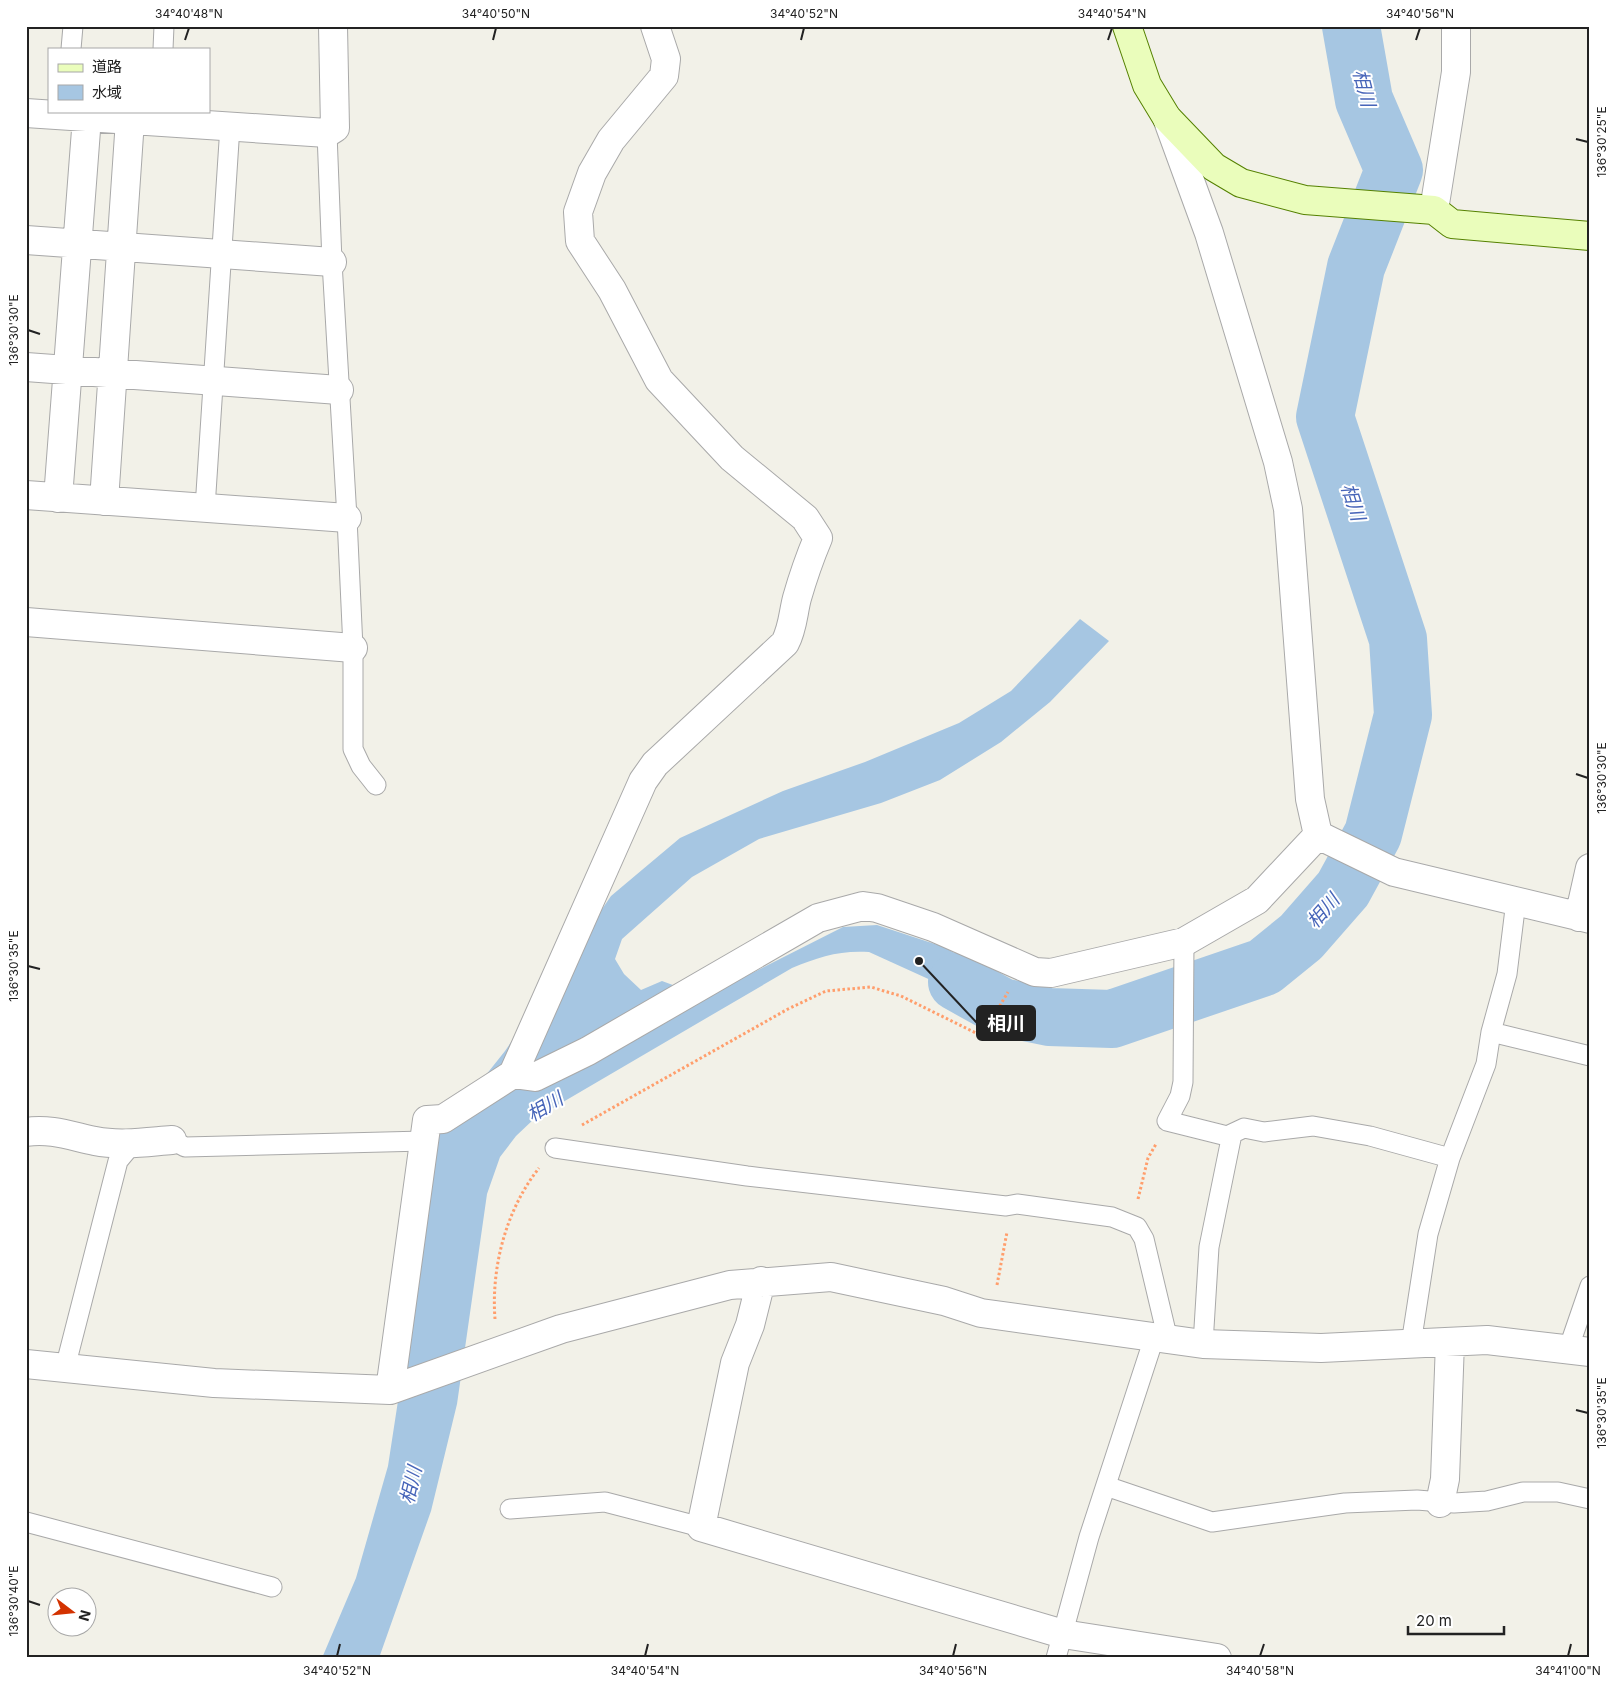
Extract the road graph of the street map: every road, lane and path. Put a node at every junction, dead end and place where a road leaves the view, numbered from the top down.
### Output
1 (73, 26) edge
2 (164, 26) edge
3 (333, 26) edge
4 (655, 26) edge
5 (1127, 26) edge
6 (1456, 26) edge
7 (71, 48) edge
8 (163, 48) edge
9 (26, 113) edge
10 (74, 115) edge
11 (159, 117) edge
12 (1167, 118) junction
13 (130, 120) junction
14 (230, 126) junction
15 (327, 133) junction
16 (1427, 210) junction
17 (1590, 236) edge
18 (26, 240) edge
19 (78, 244) junction
20 (121, 248) junction
21 (222, 254) junction
22 (332, 262) junction
23 (26, 367) edge
24 (68, 370) junction
25 (112, 373) junction
26 (213, 380) junction
27 (340, 390) junction
28 (26, 495) edge
29 (58, 498) junction
30 (104, 501) junction
31 (205, 508) junction
32 (348, 518) junction
33 (26, 622) edge
34 (353, 648) junction
35 (376, 785) dead end
36 (1318, 835) junction
37 (1590, 868) edge
38 (1516, 902) junction
39 (1584, 918) edge
40 (1184, 942) junction
41 (1011, 987) dead end
42 (1491, 1032) junction
43 (1590, 1056) edge
44 (513, 1074) junction
45 (1167, 1121) junction
46 (26, 1132) edge
47 (1232, 1134) junction
48 (172, 1140) joint
49 (424, 1141) junction
50 (133, 1143) junction
51 (555, 1148) junction
52 (1450, 1158) junction
53 (1137, 1202) dead end
54 (1012, 1204) junction
55 (761, 1281) junction
56 (1590, 1286) edge
57 (992, 1315) junction
58 (1161, 1338) junction
59 (1450, 1342) junction
60 (1203, 1344) junction
61 (1411, 1344) junction
62 (1579, 1351) edge
63 (493, 1354) junction
64 (26, 1364) edge
65 (65, 1368) junction
66 (390, 1390) junction
67 (1106, 1486) junction
68 (1590, 1499) edge
69 (1440, 1503) junction
70 (510, 1509) dead end
71 (26, 1522) edge
72 (701, 1527) junction
73 (272, 1587) dead end
74 (1059, 1646) edge
75 (1217, 1658) edge

1 - 7 lane
2 - 8 lane
3 - 15 street
4 - 44 street
5 - 12 street
6 - 16 street
9 - 10 street
10 - 13 street
10 - 19 street
11 - 13 street
11 - 14 street
12 - 16 street
12 - 36 street
13 - 20 street
14 - 15 street
14 - 21 lane
15 - 22 lane
16 - 17 street
18 - 19 street
19 - 20 street
19 - 24 street
20 - 21 street
20 - 25 street
21 - 22 street
21 - 26 lane
22 - 27 lane
23 - 24 street
24 - 25 street
24 - 29 street
25 - 26 street
25 - 30 street
26 - 27 street
26 - 31 lane
27 - 32 lane
28 - 29 street
29 - 30 street
30 - 31 street
31 - 32 street
32 - 34 lane
33 - 34 street
34 - 35 lane
36 - 38 street
36 - 40 street
37 - 39 street
38 - 39 street
38 - 42 lane
40 - 44 street
40 - 45 lane
41 - 51 path
42 - 43 lane
42 - 52 lane
44 - 49 street
45 - 47 lane
45 - 53 path
46 - 50 street
47 - 52 lane
47 - 60 lane
48 - 49 lane
48 - 50 street
49 - 66 street
50 - 65 lane
51 - 54 lane
51 - 63 path
52 - 61 lane
54 - 57 path
54 - 58 lane
55 - 57 street
55 - 63 street
55 - 72 street
56 - 62 lane
57 - 58 street
58 - 60 street
58 - 67 lane
59 - 61 street
59 - 62 street
59 - 69 street
60 - 61 street
63 - 66 street
64 - 65 street
65 - 66 street
67 - 69 lane
67 - 74 lane
68 - 69 lane
70 - 72 lane
71 - 73 lane
72 - 74 street
74 - 75 street

